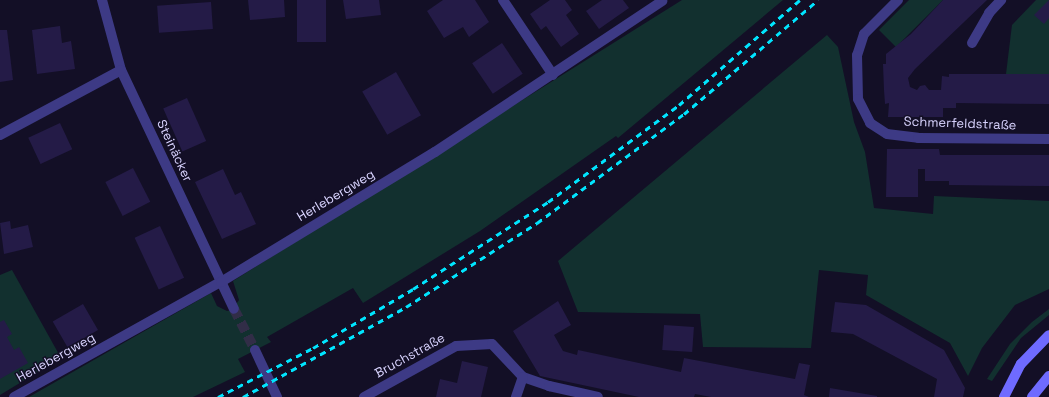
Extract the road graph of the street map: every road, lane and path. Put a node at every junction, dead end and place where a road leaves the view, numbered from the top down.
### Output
1 (102, 0) edge
2 (503, 0) edge
3 (898, 0) edge
4 (1001, 0) edge
5 (662, 1) dead end
6 (972, 43) dead end
7 (121, 70) junction
8 (553, 75) junction
9 (0, 135) edge
10 (1049, 139) edge
11 (221, 282) junction
12 (234, 309) tunnel mouth
13 (1049, 335) edge
14 (255, 350) tunnel mouth
15 (1049, 376) edge
16 (523, 377) junction
17 (14, 397) edge
18 (277, 397) edge
19 (364, 397) edge
20 (516, 397) edge
21 (598, 397) edge
22 (1004, 397) edge
23 (1032, 397) edge

1 - 7 street, Steinäcker
2 - 8 street
3 - 10 street, Schmerfeldstraße
4 - 6 street
5 - 8 street, Herlebergweg
7 - 9 street
7 - 11 street, Steinäcker
8 - 11 street, Herlebergweg
11 - 12 street, Steinäcker
11 - 17 street, Herlebergweg
13 - 22 main road
14 - 18 street
15 - 23 main road
16 - 19 street, Bruchstraße
16 - 20 street
16 - 21 street, Bruchstraße

